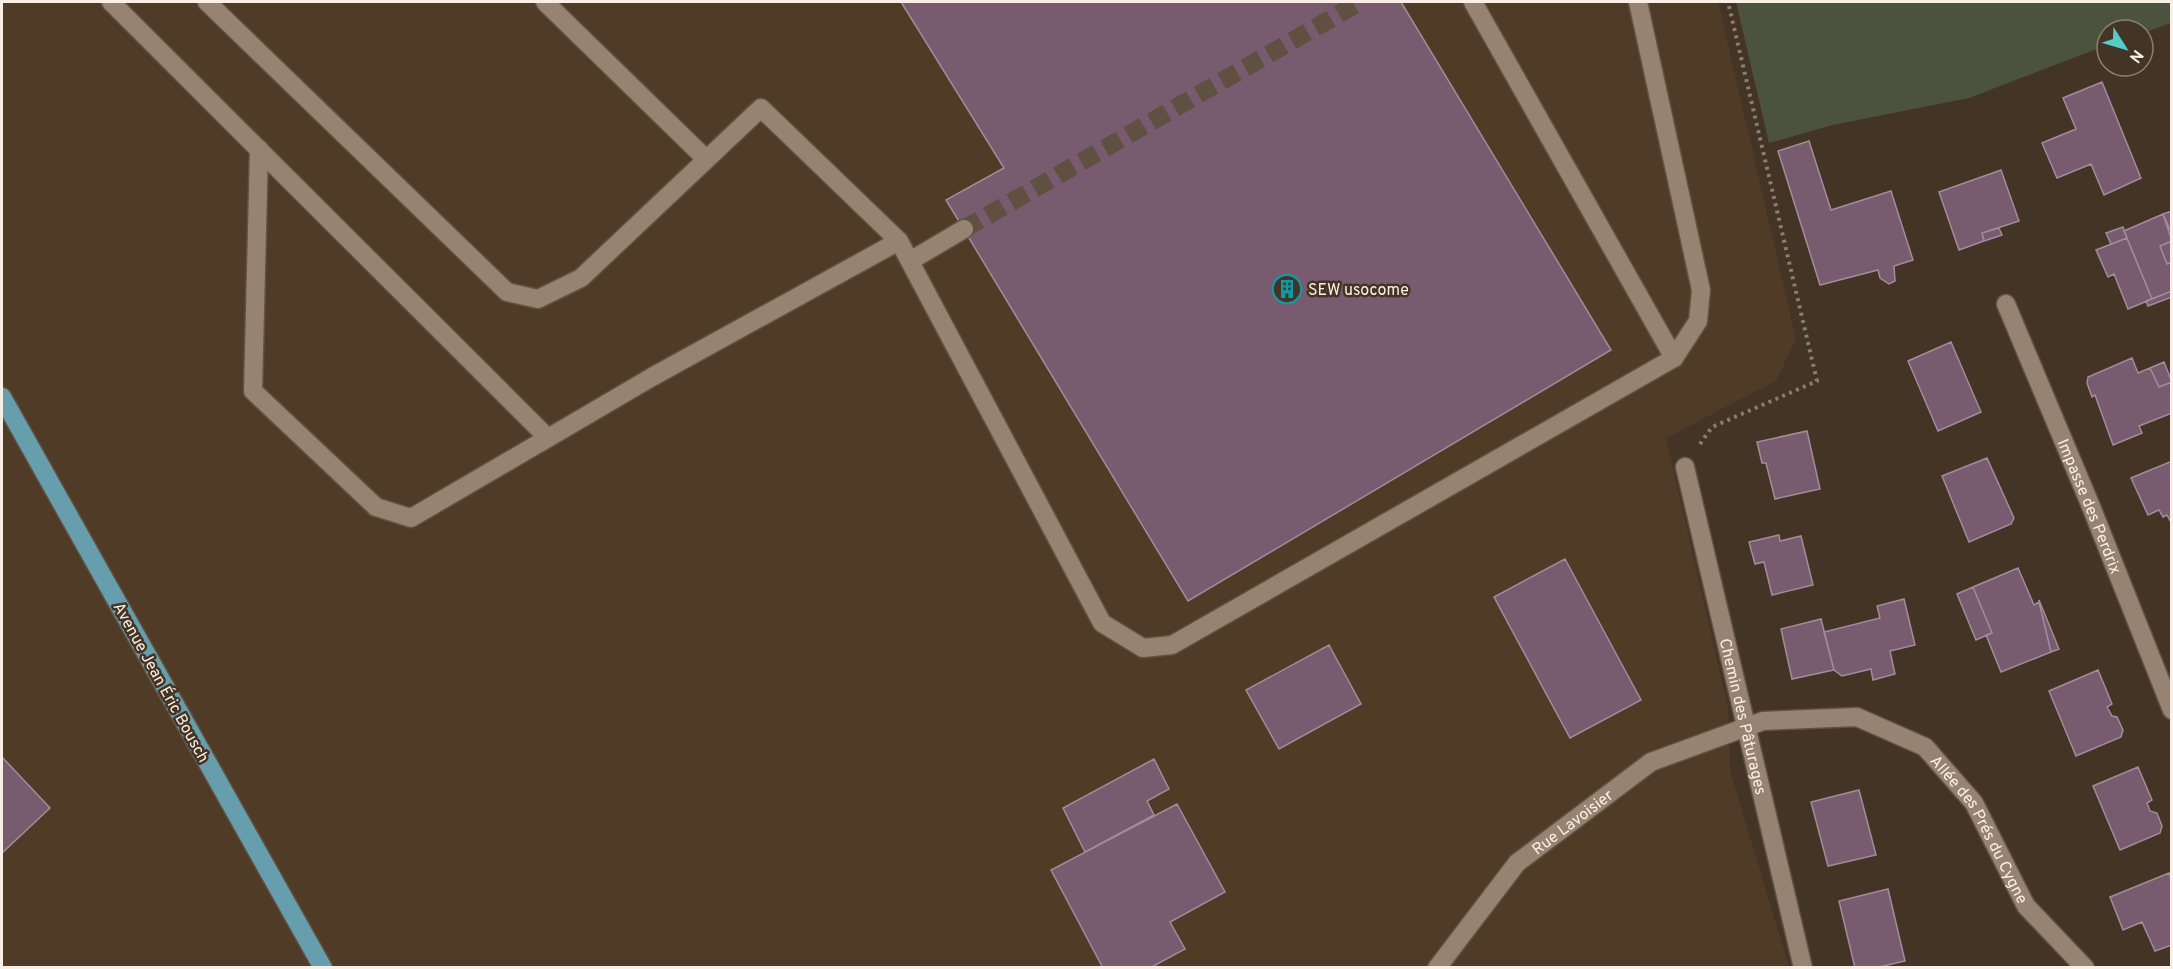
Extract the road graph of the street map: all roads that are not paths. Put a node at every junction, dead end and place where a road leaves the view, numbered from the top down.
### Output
1 (111, 2) edge
2 (207, 2) edge
3 (545, 2) edge
4 (1473, 2) edge
5 (1638, 2) edge
6 (258, 149) junction
7 (706, 159) junction
8 (964, 229) tunnel mouth
9 (899, 241) junction
10 (910, 261) junction
11 (2006, 304) dead end
12 (1674, 358) junction
13 (2, 397) edge
14 (548, 438) junction
15 (1685, 467) road end
16 (2172, 710) edge
17 (1747, 727) junction
18 (323, 968) edge
19 (1437, 968) edge
20 (1803, 968) edge
21 (2085, 968) edge

1 - 6 street
2 - 7 street
3 - 7 street
4 - 12 street
5 - 12 street
6 - 14 street
6 - 14 street
7 - 9 street
8 - 10 street
9 - 10 street
9 - 14 street
10 - 12 street
11 - 16 street, Impasse des Perdrix
13 - 18 main road, Avenue Jean Éric Bousch
15 - 17 street, Chemin des Pâturages
17 - 19 street, Rue Lavoisier
17 - 20 street, Chemin des Pâturages
17 - 21 street, Allée des Prés du Cygne

